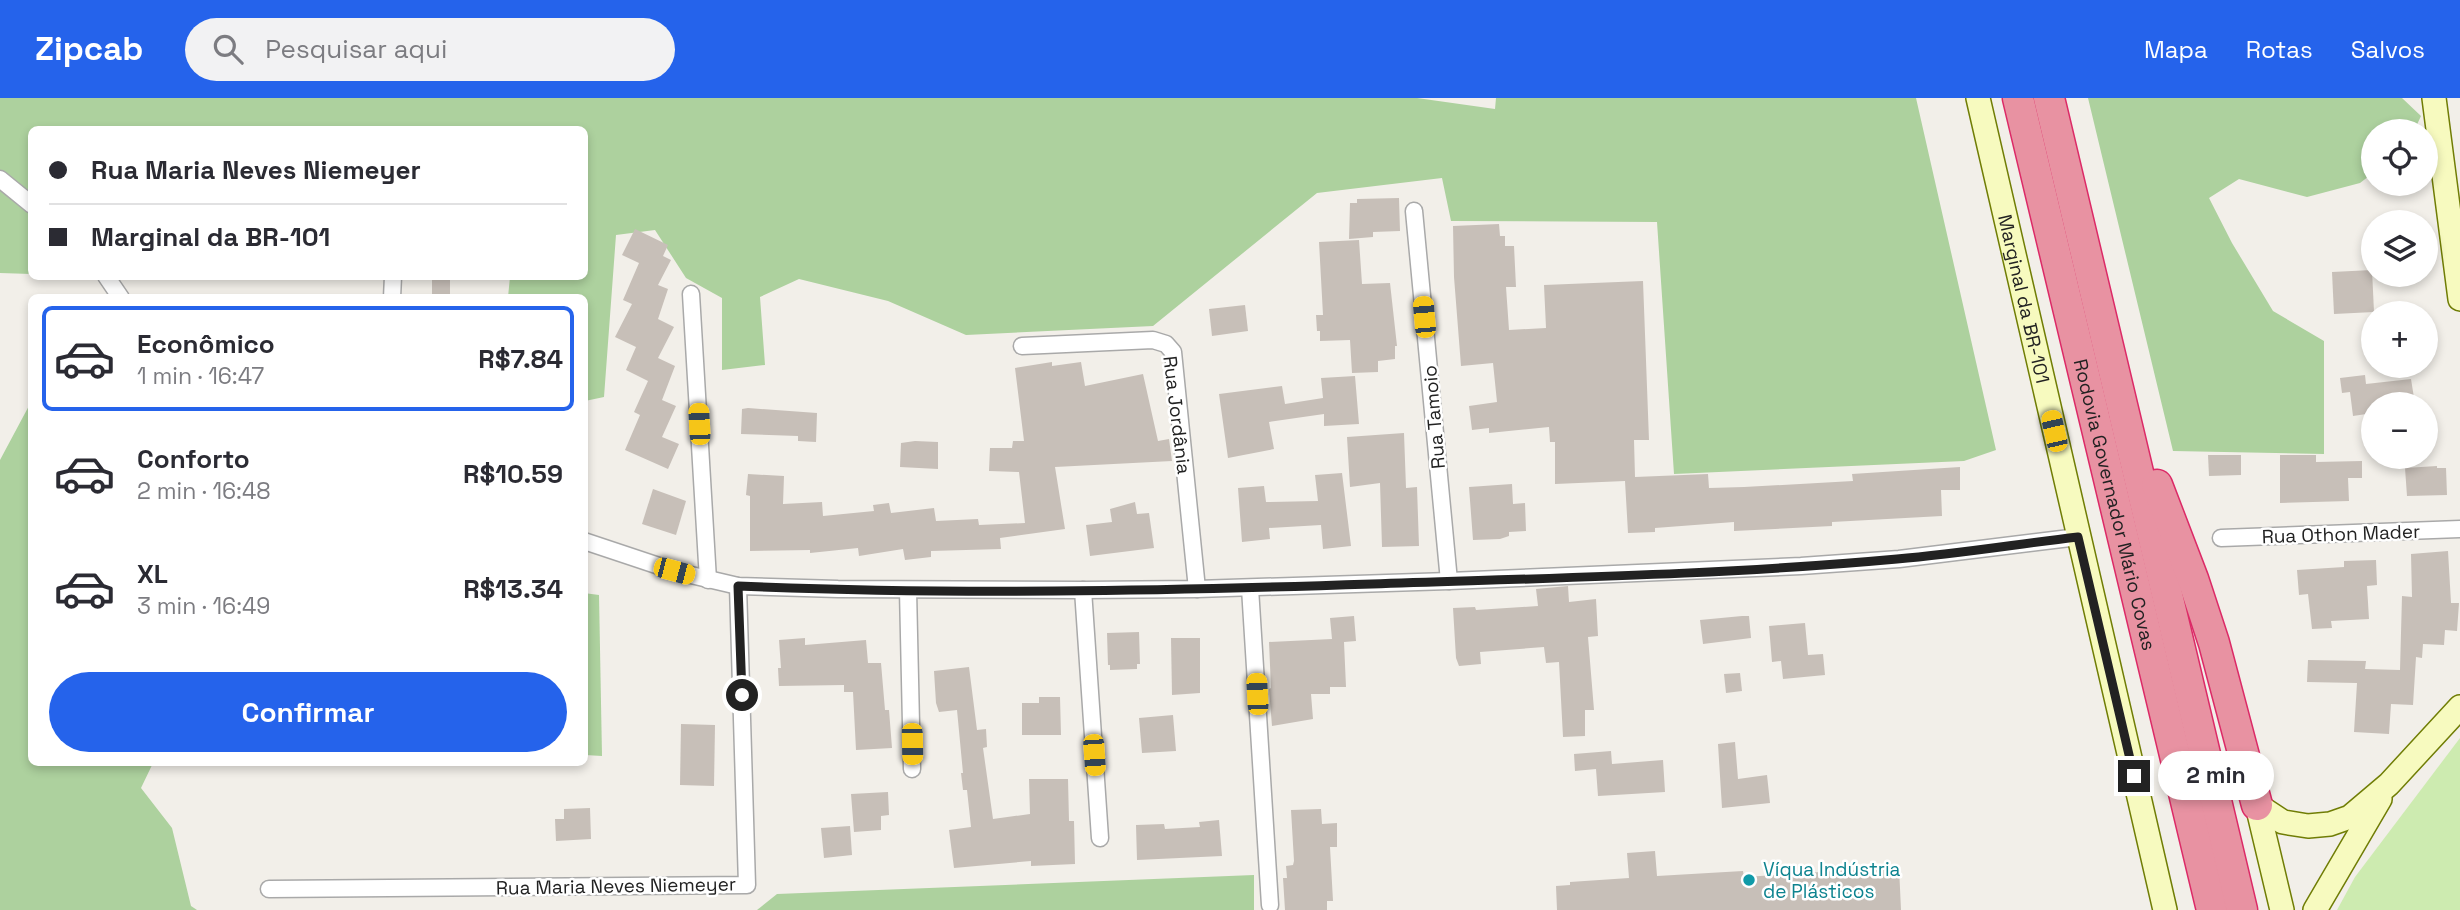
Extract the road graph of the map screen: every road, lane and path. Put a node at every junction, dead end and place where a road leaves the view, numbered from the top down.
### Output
1 (1978, 98) edge
2 (2018, 98) edge
3 (2049, 98) edge
4 (2434, 98) edge
5 (0, 179) edge
6 (28, 202) edge
7 (1415, 211) dead end
8 (691, 294) dead end
9 (2460, 299) edge
10 (1022, 346) dead end
11 (2116, 378) junction
12 (2460, 529) edge
13 (2078, 537) junction
14 (2221, 538) dead end
15 (588, 542) edge
16 (708, 580) junction
17 (1449, 581) junction
18 (738, 586) junction
19 (1250, 588) junction
20 (1197, 589) junction
21 (908, 590) junction
22 (1083, 590) junction
23 (2460, 707) edge
24 (912, 769) dead end
25 (2389, 784) junction
26 (2257, 805) junction
27 (1100, 838) dead end
28 (269, 889) dead end
29 (1270, 905) dead end
30 (2165, 910) edge
31 (2213, 910) edge
32 (2242, 910) edge
33 (2283, 910) edge
34 (2315, 910) edge

1 - 13 main road, Marginal da BR-101
2 - 31 highway, Rodovia Governador Mário Covas
3 - 11 highway, Rodovia Governador Mário Covas
4 - 9 main road
5 - 6 street
7 - 17 street, Rua Tamoio
8 - 16 street
10 - 20 street, Rua Jordânia
11 - 26 highway
11 - 32 highway, Rodovia Governador Mário Covas
12 - 14 street, Rua Othon Mader
13 - 17 street
13 - 30 main road, Marginal da BR-101
15 - 16 street
16 - 18 street
17 - 19 street
18 - 21 street
18 - 28 street, Rua Maria Neves Niemeyer
19 - 20 street
19 - 29 street
20 - 22 street
21 - 22 street
21 - 24 street
22 - 27 street
23 - 25 main road
25 - 26 main road
25 - 34 main road
26 - 33 main road

